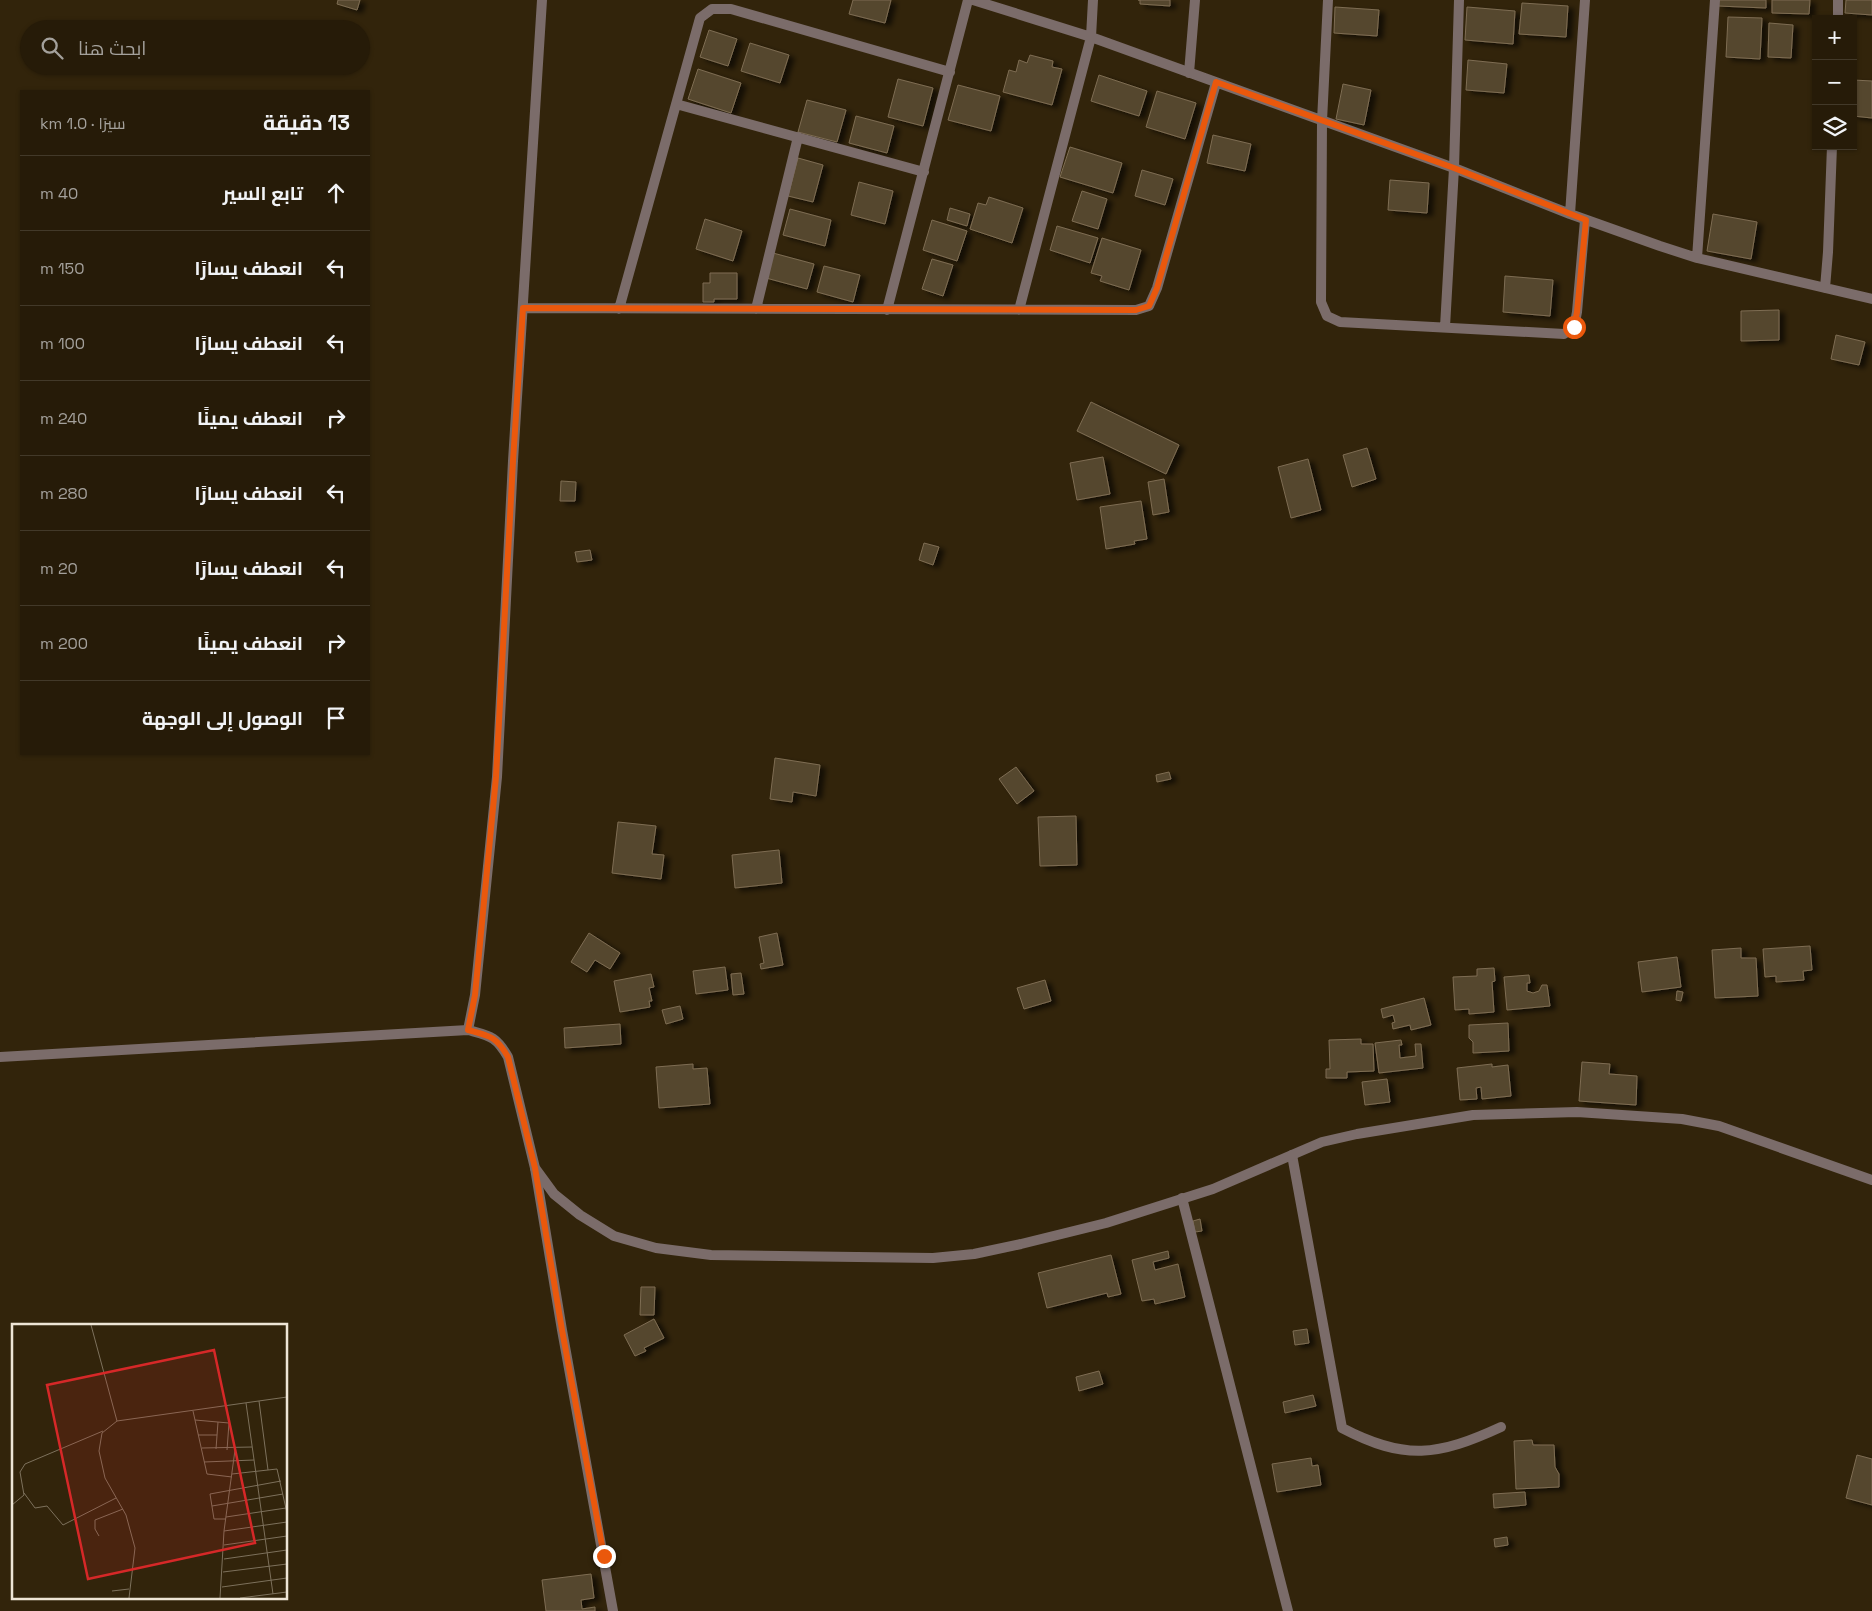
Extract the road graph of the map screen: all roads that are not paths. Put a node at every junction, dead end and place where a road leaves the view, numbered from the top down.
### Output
1 (542, 0) edge
2 (968, 0) edge
3 (973, 0) edge
4 (1093, 0) edge
5 (1195, 0) edge
6 (1328, 0) edge
7 (1459, 0) edge
8 (1585, 0) edge
9 (1715, 0) edge
10 (1838, 0) edge
11 (1838, 15) edge
12 (1091, 37) junction
13 (950, 72) junction
14 (1189, 73) junction
15 (1216, 82) junction
16 (676, 104) junction
17 (1322, 121) junction
18 (798, 137) junction
19 (1832, 150) edge
20 (1454, 168) junction
21 (924, 172) junction
22 (1570, 214) junction
23 (1586, 220) junction
24 (1697, 258) junction
25 (1824, 288) junction
26 (1872, 299) edge
27 (523, 308) junction
28 (619, 309) junction
29 (756, 309) junction
30 (887, 310) junction
31 (1019, 310) junction
32 (1445, 327) junction
33 (468, 1030) junction
34 (0, 1057) edge
35 (1292, 1155) junction
36 (535, 1168) junction
37 (1872, 1180) edge
38 (1182, 1198) junction
39 (1501, 1427) dead end
40 (614, 1611) edge
41 (1288, 1611) edge

1 - 27 street
2 - 13 street
3 - 12 street
4 - 12 street
5 - 14 street
6 - 17 street
7 - 20 street
8 - 22 street
9 - 24 street
10 - 11 street
12 - 14 street
12 - 31 street
13 - 16 street
13 - 21 street
14 - 15 street
15 - 17 street
15 - 31 street
16 - 18 street
16 - 28 street
17 - 20 street
17 - 32 street
18 - 21 street
18 - 29 street
19 - 25 street
20 - 22 street
20 - 32 street
21 - 30 street
22 - 23 street
23 - 24 street
23 - 32 street
24 - 25 street
25 - 26 street
27 - 28 street
27 - 33 street
28 - 29 street
29 - 30 street
30 - 31 street
33 - 34 street
33 - 36 street
35 - 37 street
35 - 38 street
35 - 39 street
36 - 38 street
36 - 40 street
38 - 41 street

